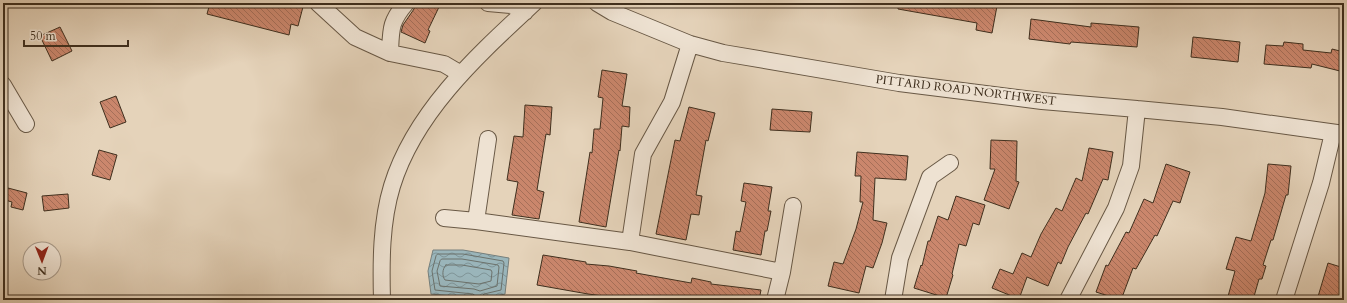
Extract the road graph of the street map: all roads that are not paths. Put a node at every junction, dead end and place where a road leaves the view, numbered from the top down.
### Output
1 (318, 3) edge
2 (406, 3) edge
3 (488, 3) edge
4 (597, 3) edge
5 (530, 7) edge
6 (690, 44) junction
7 (390, 53) junction
8 (461, 74) junction
9 (3, 85) edge
10 (1137, 108) junction
11 (26, 124) dead end
12 (1338, 133) edge
13 (488, 139) dead end
14 (950, 163) dead end
15 (793, 206) dead end
16 (444, 218) dead end
17 (476, 220) junction
18 (630, 242) junction
19 (782, 272) junction
20 (382, 300) edge
21 (775, 300) edge
22 (892, 300) edge
23 (1068, 300) edge
24 (1284, 300) edge

1 - 7 street
2 - 7 street
3 - 5 street
4 - 6 street, PITTARD ROAD NORTHWEST
5 - 8 street
6 - 10 street, PITTARD ROAD NORTHWEST
6 - 18 street
7 - 8 street
8 - 20 street
9 - 11 street
10 - 12 street, PITTARD ROAD NORTHWEST
10 - 23 street
12 - 24 street
13 - 17 street
14 - 22 street
15 - 19 street
16 - 17 street
17 - 18 street
18 - 19 street
19 - 21 street

